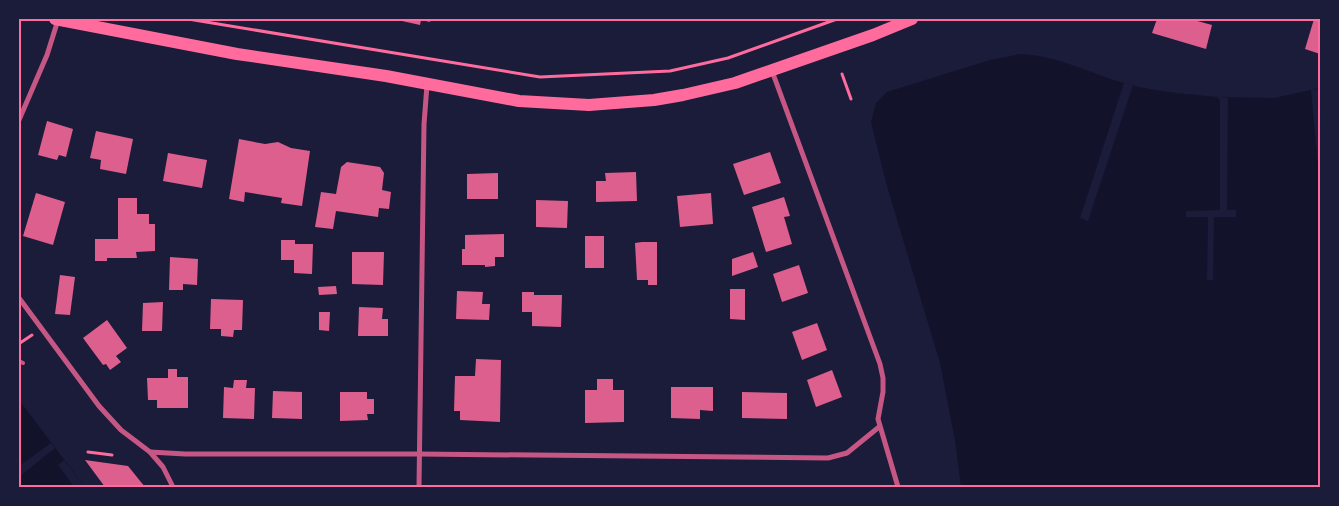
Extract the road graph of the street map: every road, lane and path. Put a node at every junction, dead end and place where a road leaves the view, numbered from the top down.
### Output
1 (57, 19) edge
2 (188, 19) edge
3 (837, 19) edge
4 (912, 19) edge
5 (772, 70) junction
6 (842, 74) dead end
7 (427, 84) junction
8 (851, 99) dead end
9 (19, 120) edge
10 (19, 298) edge
11 (32, 334) dead end
12 (20, 344) edge
13 (19, 361) edge
14 (24, 363) dead end
15 (879, 427) junction
16 (88, 452) dead end
17 (150, 452) junction
18 (419, 454) junction
19 (112, 455) dead end
20 (173, 487) edge
21 (419, 487) edge
22 (898, 487) edge

1 - 7 main road
1 - 9 street
2 - 3 path
4 - 5 main road
5 - 7 main road
5 - 15 street
6 - 8 path
7 - 18 street
10 - 17 street
11 - 12 path
13 - 14 lane
15 - 18 street
15 - 22 street
16 - 19 path
17 - 18 street
17 - 20 street
18 - 21 street

